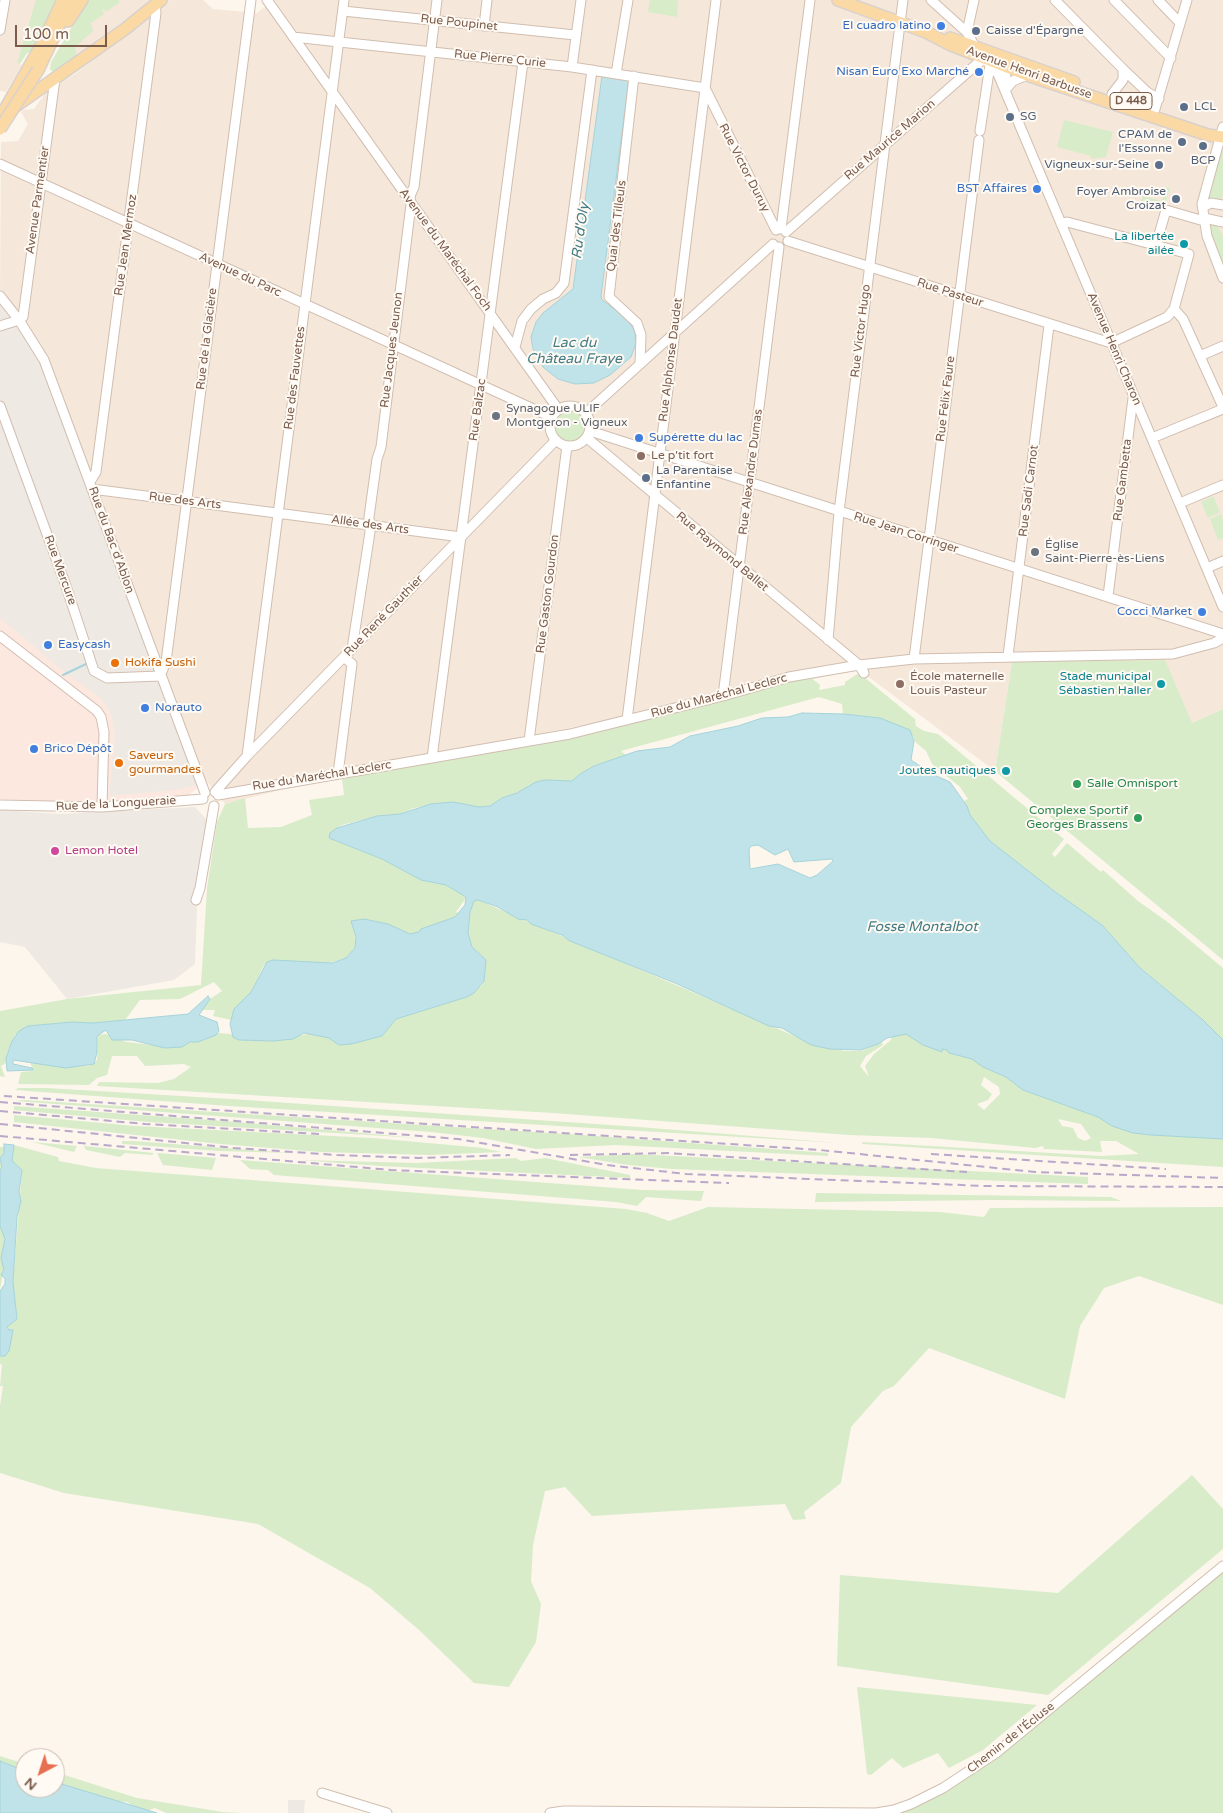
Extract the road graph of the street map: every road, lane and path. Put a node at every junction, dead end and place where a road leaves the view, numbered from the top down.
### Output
1 (5, 0) edge
2 (65, 0) edge
3 (82, 0) edge
4 (252, 0) edge
5 (267, 0) edge
6 (344, 0) edge
7 (437, 0) edge
8 (487, 0) edge
9 (581, 0) edge
10 (628, 0) edge
11 (716, 0) edge
12 (810, 0) edge
13 (838, 0) edge
14 (903, 0) edge
15 (931, 0) edge
16 (974, 0) edge
17 (1056, 0) edge
18 (1114, 0) edge
19 (1158, 0) edge
20 (1187, 0) edge
21 (158, 3) edge
22 (343, 11) junction
23 (1, 16) edge
24 (436, 21) junction
25 (900, 22) junction
26 (1180, 23) junction
27 (484, 26) junction
28 (59, 29) junction
29 (0, 30) edge
30 (926, 32) junction
31 (967, 32) junction
32 (576, 35) junction
33 (293, 38) junction
34 (958, 40) junction
35 (338, 41) junction
36 (972, 44) junction
37 (432, 52) junction
38 (997, 54) junction
39 (986, 57) junction
40 (1171, 58) junction
41 (523, 62) junction
42 (572, 67) junction
43 (34, 68) junction
44 (592, 70) junction
45 (1001, 70) junction
46 (1040, 70) junction
47 (1123, 70) junction
48 (616, 74) junction
49 (1026, 75) junction
50 (634, 76) junction
51 (55, 79) junction
52 (705, 88) junction
53 (1007, 89) junction
54 (332, 92) junction
55 (1112, 94) junction
56 (704, 103) junction
57 (1157, 104) junction
58 (713, 107) junction
59 (0, 117) edge
60 (0, 129) edge
61 (1222, 133) edge
62 (885, 145) junction
63 (0, 164) edge
64 (40, 183) junction
65 (411, 204) junction
66 (1223, 205) edge
67 (1203, 208) junction
68 (1204, 220) junction
69 (1223, 222) edge
70 (129, 224) junction
71 (1061, 224) junction
72 (783, 233) junction
73 (1156, 245) junction
74 (776, 246) junction
75 (217, 264) junction
76 (869, 267) junction
77 (1223, 278) edge
78 (0, 296) edge
79 (959, 296) junction
80 (305, 304) junction
81 (1174, 309) junction
82 (491, 314) junction
83 (19, 320) junction
84 (1050, 325) junction
85 (0, 326) edge
86 (675, 332) junction
87 (1112, 343) junction
88 (393, 345) junction
89 (1223, 346) edge
90 (515, 347) junction
91 (1200, 356) junction
92 (640, 364) junction
93 (481, 385) junction
94 (1133, 394) junction
95 (0, 406) edge
96 (1223, 408) edge
97 (558, 409) junction
98 (586, 413) junction
99 (551, 417) junction
100 (588, 435) junction
101 (1152, 438) junction
102 (556, 440) junction
103 (567, 446) junction
104 (660, 454) junction
105 (750, 484) junction
106 (1223, 484) edge
107 (91, 486) junction
108 (655, 496) junction
109 (186, 501) junction
110 (1180, 503) junction
111 (278, 512) junction
112 (839, 512) junction
113 (369, 525) junction
114 (461, 537) junction
115 (929, 541) junction
116 (1223, 561) edge
117 (739, 566) junction
118 (1207, 568) junction
119 (1019, 570) junction
120 (1108, 596) junction
121 (1223, 607) edge
122 (1223, 634) edge
123 (0, 636) edge
124 (1223, 638) edge
125 (828, 640) junction
126 (352, 649) junction
127 (167, 653) junction
128 (344, 656) junction
129 (1008, 656) junction
130 (914, 659) junction
131 (154, 660) junction
132 (861, 669) junction
133 (160, 676) junction
134 (723, 696) junction
135 (627, 720) junction
136 (529, 741) junction
137 (247, 756) junction
138 (432, 758) junction
139 (338, 774) junction
140 (216, 793) junction
141 (204, 796) junction
142 (0, 805) edge
143 (214, 806) junction
144 (102, 807) junction
145 (196, 900) dead end
146 (1223, 1566) edge
147 (322, 1793) dead end
148 (386, 1813) edge
149 (550, 1813) edge

1 - 23 street
2 - 28 main road
2 - 43 main road
3 - 28 main road
4 - 75 street, Rue de la Glacière
5 - 33 street, Avenue du Maréchal Foch
6 - 22 street, Rue des Fauvettes
7 - 24 street, Rue Jacques Jeunon
8 - 27 street
9 - 32 street
10 - 48 street
11 - 52 street, Rue Alphonse Daudet
12 - 72 street
13 - 25 main road, Avenue Henri Barbusse / D 448
14 - 25 street, Rue Victor Hugo
15 - 31 street
16 - 31 street
17 - 47 street
18 - 40 street
19 - 26 street
20 - 26 street
21 - 51 main road
21 - 70 street, Rue Jean Mermoz
22 - 24 street, Rue Poupinet
22 - 35 street, Rue des Fauvettes
23 - 29 street
24 - 27 street, Rue Poupinet
24 - 37 street, Rue Jacques Jeunon
25 - 30 main road, Avenue Henri Barbusse / D 448
25 - 62 street, Rue Victor Hugo
26 - 40 street
27 - 32 street, Rue Poupinet
28 - 43 main road
30 - 34 main road, Avenue Henri Barbusse / D 448
30 - 39 main road, Avenue Henri Barbusse / D 448
31 - 34 street
31 - 36 street
31 - 39 street
32 - 42 street
33 - 35 street, Rue Pierre Curie
33 - 54 street, Avenue du Maréchal Foch
34 - 36 main road, Avenue Henri Barbusse / D 448
35 - 37 street, Rue Pierre Curie
35 - 54 street, Rue des Fauvettes
36 - 39 main road, Avenue Henri Barbusse / D 448
37 - 41 street, Rue Pierre Curie
37 - 65 street, Rue Jacques Jeunon
38 - 39 main road, Avenue Henri Barbusse / D 448
38 - 45 street, Avenue Henri Charon
38 - 46 main road, Avenue Henri Barbusse / D 448
39 - 45 main road, Avenue Henri Barbusse / D 448
39 - 62 street, Rue Maurice Marion
39 - 79 street, Rue Félix Faure
40 - 57 street
41 - 42 street, Rue Pierre Curie
41 - 82 street, Rue Balzac
42 - 44 street, Rue Pierre Curie
43 - 59 main road
43 - 60 main road, bridge
44 - 48 street, Rue Pierre Curie
44 - 90 street
45 - 46 street
45 - 49 main road, Avenue Henri Barbusse / D 448
45 - 53 street, Avenue Henri Charon
46 - 55 main road, Avenue Henri Barbusse / D 448
47 - 55 street
47 - 57 street
48 - 50 street, Rue Pierre Curie
49 - 53 street
49 - 61 main road, Avenue Henri Barbusse / D 448
50 - 52 street, Rue Pierre Curie
50 - 92 street, Quai des Tilleuls
51 - 59 main road
51 - 64 street, Avenue Parmentier
52 - 56 street, Rue Alphonse Daudet
52 - 58 street, Rue Victor Duruy
53 - 71 street, Avenue Henri Charon
54 - 65 street, Avenue du Maréchal Foch
54 - 80 street, Rue des Fauvettes
55 - 57 main road, Avenue Henri Barbusse / D 448
56 - 58 street
56 - 86 street, Rue Alphonse Daudet
57 - 61 main road, Avenue Henri Barbusse / D 448
58 - 72 street, Rue Victor Duruy
61 - 67 street
62 - 72 street, Rue Maurice Marion
62 - 76 street, Rue Victor Hugo
63 - 64 street, Avenue du Parc
64 - 70 street, Avenue du Parc
64 - 83 street, Avenue Parmentier
65 - 82 street, Avenue du Maréchal Foch
65 - 88 street, Rue Jacques Jeunon
66 - 67 street
67 - 68 street
68 - 69 street
68 - 73 street
68 - 77 street
70 - 75 street, Avenue du Parc
70 - 107 street, Rue Jean Mermoz
71 - 73 street
71 - 87 street, Avenue Henri Charon
72 - 74 street, Rue Maurice Marion
72 - 74 street, Rue Alexandre Dumas
72 - 76 street, Rue Pasteur
73 - 81 street
74 - 86 street
74 - 105 street, Rue Alexandre Dumas
75 - 80 street, Avenue du Parc
75 - 109 street, Rue de la Glacière
76 - 79 street, Rue Pasteur
76 - 112 street, Rue Victor Hugo
78 - 83 street, Rue du Bac d'Ablon
79 - 84 street, Rue Pasteur
79 - 115 street, Rue Félix Faure
80 - 88 street, Avenue du Parc
80 - 111 street, Rue des Fauvettes
81 - 87 street
81 - 91 street
82 - 90 street, Avenue du Maréchal Foch
82 - 93 street, Rue Balzac
83 - 85 street
83 - 107 street, Rue du Bac d'Ablon
84 - 87 street, Rue Pasteur
84 - 119 street, Rue Sadi Carnot
86 - 92 street
86 - 104 street, Rue Alphonse Daudet
87 - 94 street, Avenue Henri Charon
88 - 93 street, Avenue du Parc
88 - 113 street, Rue Jacques Jeunon
89 - 91 street
90 - 97 street, Avenue du Maréchal Foch
91 - 96 street
92 - 98 street
93 - 99 street
93 - 114 street, Rue Balzac
94 - 101 street, Avenue Henri Charon
94 - 120 street, Rue Gambetta
95 - 133 street, Rue Mercure
96 - 101 street
97 - 98 street
97 - 99 street
98 - 100 street
99 - 102 street
100 - 103 street
100 - 104 street, Rue Jean Corringer
100 - 108 street, Rue Raymond Ballet
101 - 110 street, Avenue Henri Charon
102 - 103 street
102 - 114 street, Rue René Gauthier
103 - 136 street, Rue Gaston Gourdon
104 - 105 street, Rue Jean Corringer
104 - 108 street, Rue Alphonse Daudet
105 - 112 street, Rue Jean Corringer
105 - 117 street, Rue Alexandre Dumas
106 - 110 street
107 - 109 street, Rue des Arts
107 - 131 street, Rue du Bac d'Ablon
108 - 117 street, Rue Raymond Ballet
108 - 135 street, Rue Alphonse Daudet
109 - 111 street, Rue des Arts
109 - 127 street, Rue de la Glacière
110 - 118 street, Avenue Henri Charon
111 - 113 street, Allée des Arts
111 - 137 street, Rue des Fauvettes
112 - 115 street, Rue Jean Corringer
112 - 125 street, Rue Victor Hugo
113 - 114 street, Allée des Arts
113 - 126 street, Rue Jacques Jeunon
114 - 126 street, Rue René Gauthier
114 - 138 street, Rue Balzac
115 - 119 street, Rue Jean Corringer
115 - 130 street, Rue Félix Faure
116 - 118 street
117 - 125 street, Rue Raymond Ballet
117 - 134 street, Rue Alexandre Dumas
118 - 121 street, Avenue Henri Charon
119 - 120 street, Rue Jean Corringer
119 - 129 street, Rue Sadi Carnot
120 - 122 street, Rue Jean Corringer
123 - 144 street
124 - 129 street, Rue du Maréchal Leclerc
125 - 132 street, Rue Raymond Ballet
126 - 128 street, Rue René Gauthier
127 - 131 street
127 - 133 street, Rue de la Glacière
128 - 137 street, Rue René Gauthier
128 - 139 street
129 - 130 street, Rue du Maréchal Leclerc
130 - 132 street, Rue du Maréchal Leclerc
131 - 133 street, Rue du Bac d'Ablon
132 - 134 street, Rue du Maréchal Leclerc
133 - 141 street, Rue du Bac d'Ablon
134 - 135 street, Rue du Maréchal Leclerc
135 - 136 street, Rue du Maréchal Leclerc
136 - 138 street, Rue du Maréchal Leclerc
137 - 140 street, Rue René Gauthier
138 - 139 street, Rue du Maréchal Leclerc
139 - 140 street, Rue du Maréchal Leclerc
140 - 141 street, Rue du Maréchal Leclerc
140 - 143 street
141 - 143 street
141 - 144 street, Rue de la Longueraie
142 - 144 street, Rue de la Longueraie
143 - 145 street
146 - 149 street, Chemin de l'Écluse
147 - 148 street

